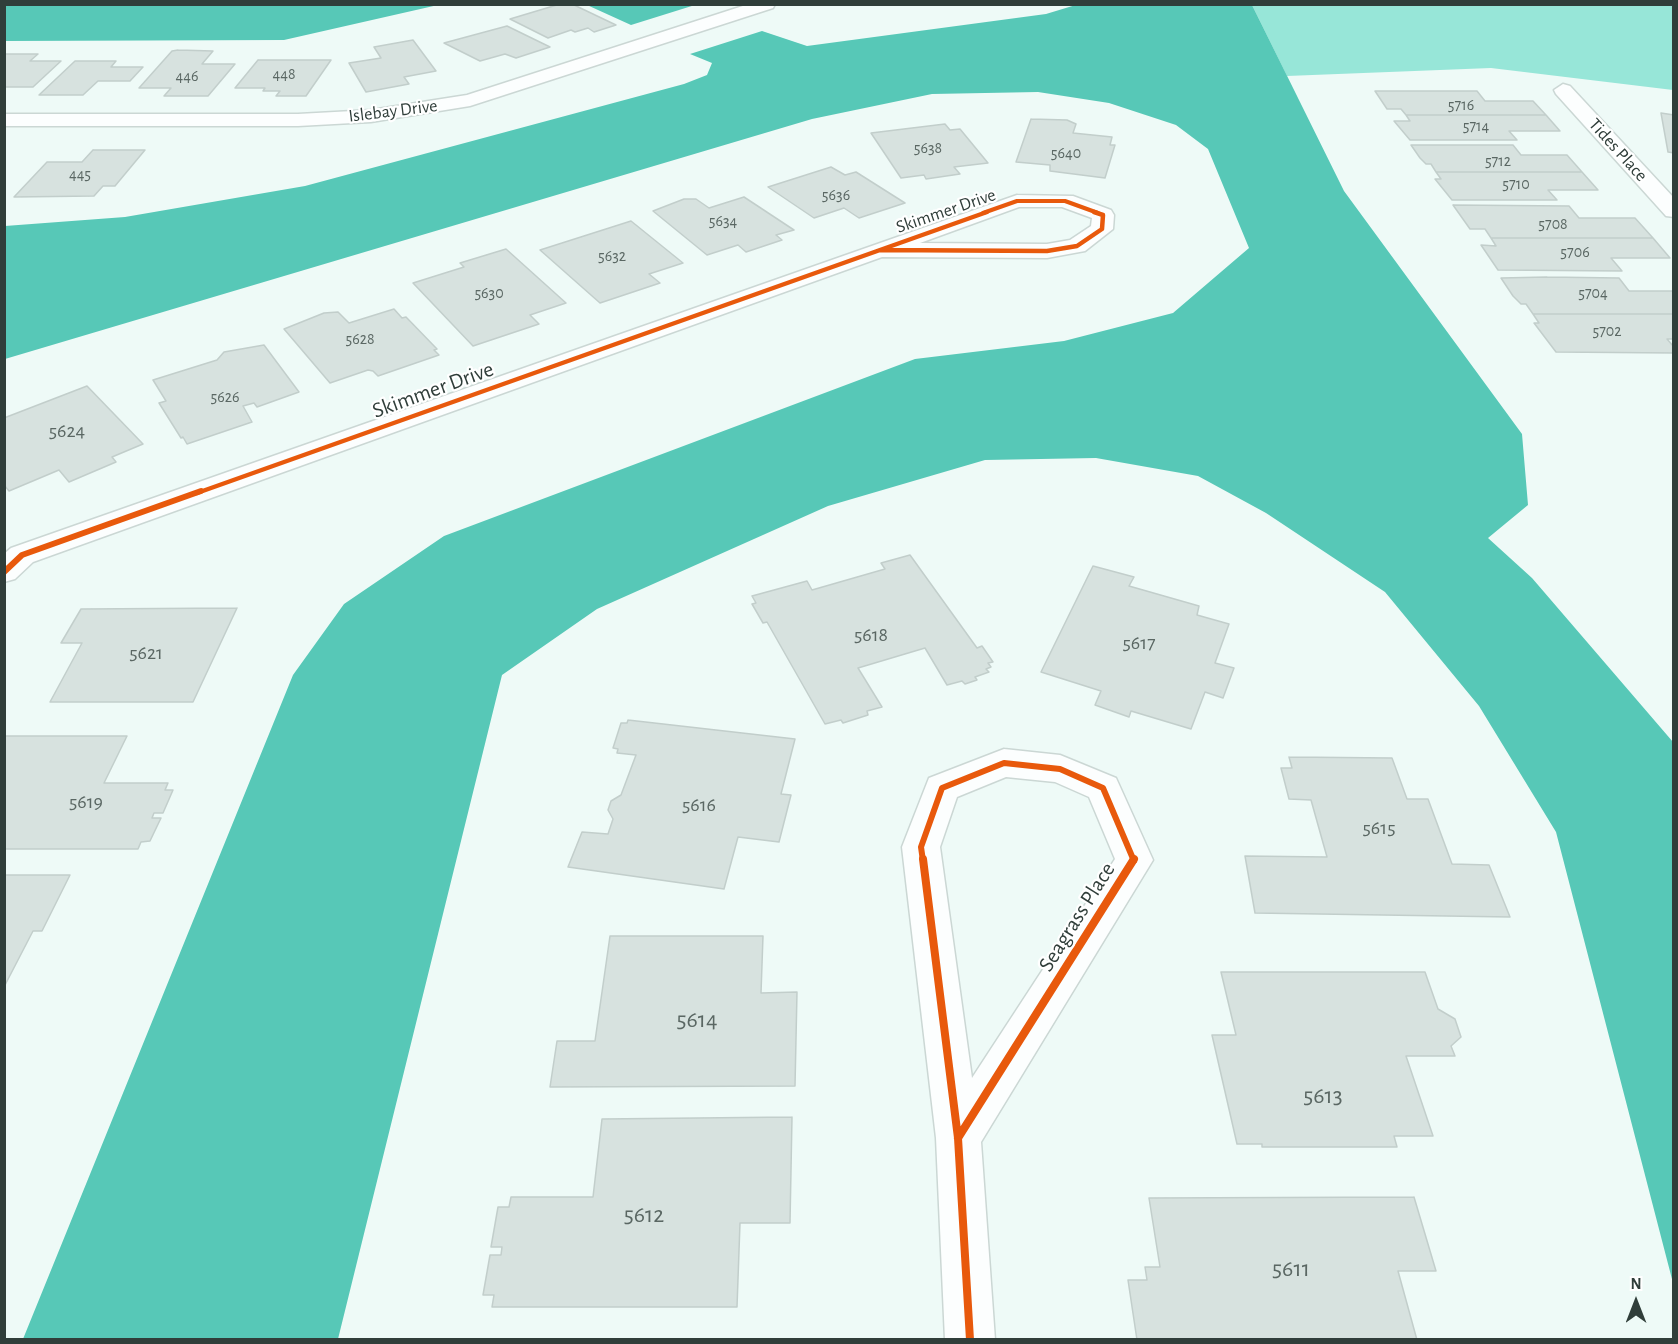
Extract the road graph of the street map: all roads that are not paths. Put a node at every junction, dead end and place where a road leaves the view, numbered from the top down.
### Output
1 (767, 4) edge
2 (1563, 90) dead end
3 (4, 120) edge
4 (1672, 208) edge
5 (880, 250) junction
6 (4, 572) edge
7 (958, 1138) junction
8 (970, 1340) edge

1 - 3 street, Islebay Drive
2 - 4 street, Tides Place
5 - 5 street, Skimmer Drive
5 - 6 street, Skimmer Drive
7 - 7 street, Seagrass Place
7 - 8 street, Seagrass Place

